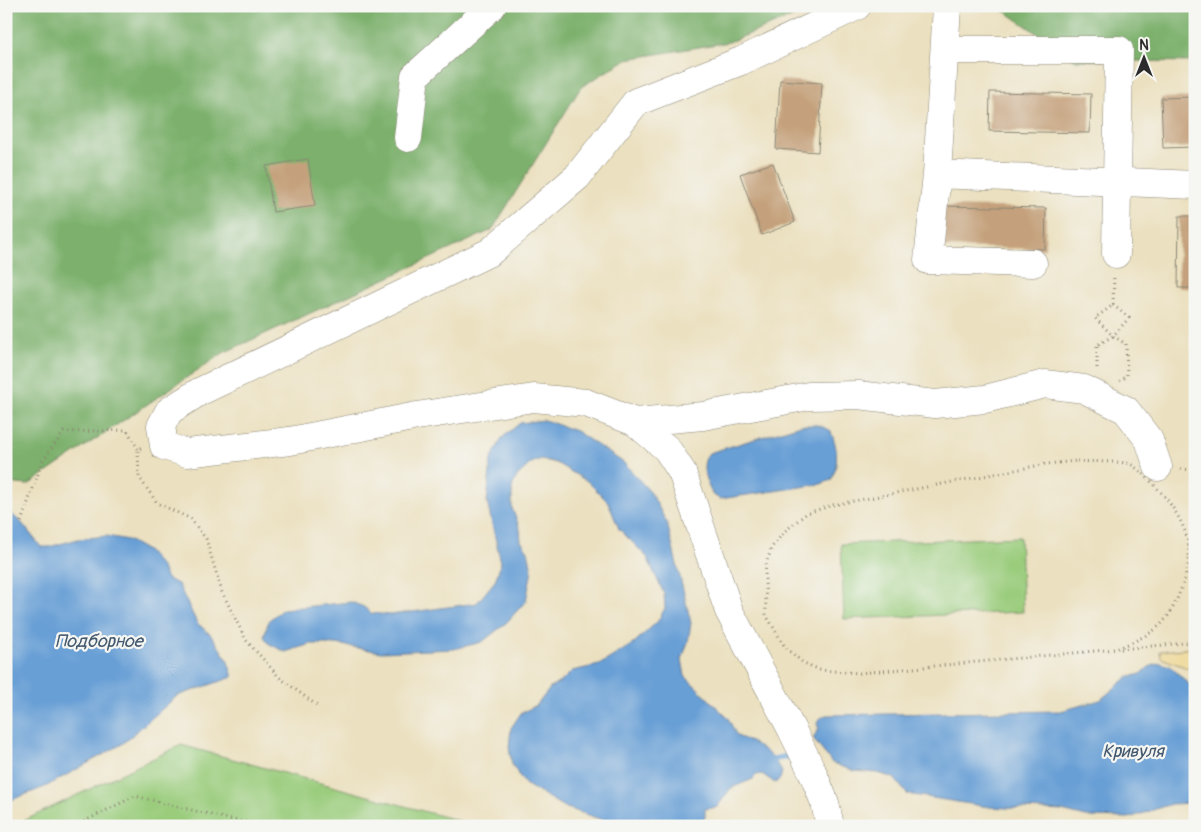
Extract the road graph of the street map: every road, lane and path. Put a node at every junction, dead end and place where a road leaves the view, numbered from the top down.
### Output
1 (492, 6) edge
2 (857, 6) edge
3 (947, 6) edge
4 (945, 50) junction
5 (408, 138) dead end
6 (937, 174) junction
7 (1117, 182) junction
8 (1195, 185) edge
9 (1116, 254) joint
10 (1033, 263) dead end
11 (1113, 306) junction
12 (1113, 336) junction
13 (1097, 370) dead end
14 (1115, 385) dead end
15 (635, 422) junction
16 (151, 448) junction
17 (1158, 467) dead end
18 (21, 522) dead end
19 (1195, 532) edge
20 (1189, 547) junction
21 (1189, 568) junction
22 (1195, 582) edge
23 (1195, 642) edge
24 (1116, 649) junction
25 (319, 707) dead end
26 (75, 826) edge
27 (270, 826) edge
28 (830, 826) edge

1 - 5 street
2 - 16 street
3 - 4 street
4 - 6 street
4 - 7 street
6 - 7 street
6 - 10 street
7 - 8 street
7 - 9 street
9 - 11 path
11 - 12 path
11 - 12 path
12 - 13 path
12 - 14 path
15 - 16 street
15 - 17 street
15 - 28 street
16 - 18 path
16 - 25 path
19 - 20 path
20 - 21 path
20 - 24 path
21 - 22 path
21 - 24 path
23 - 24 path
26 - 27 path

